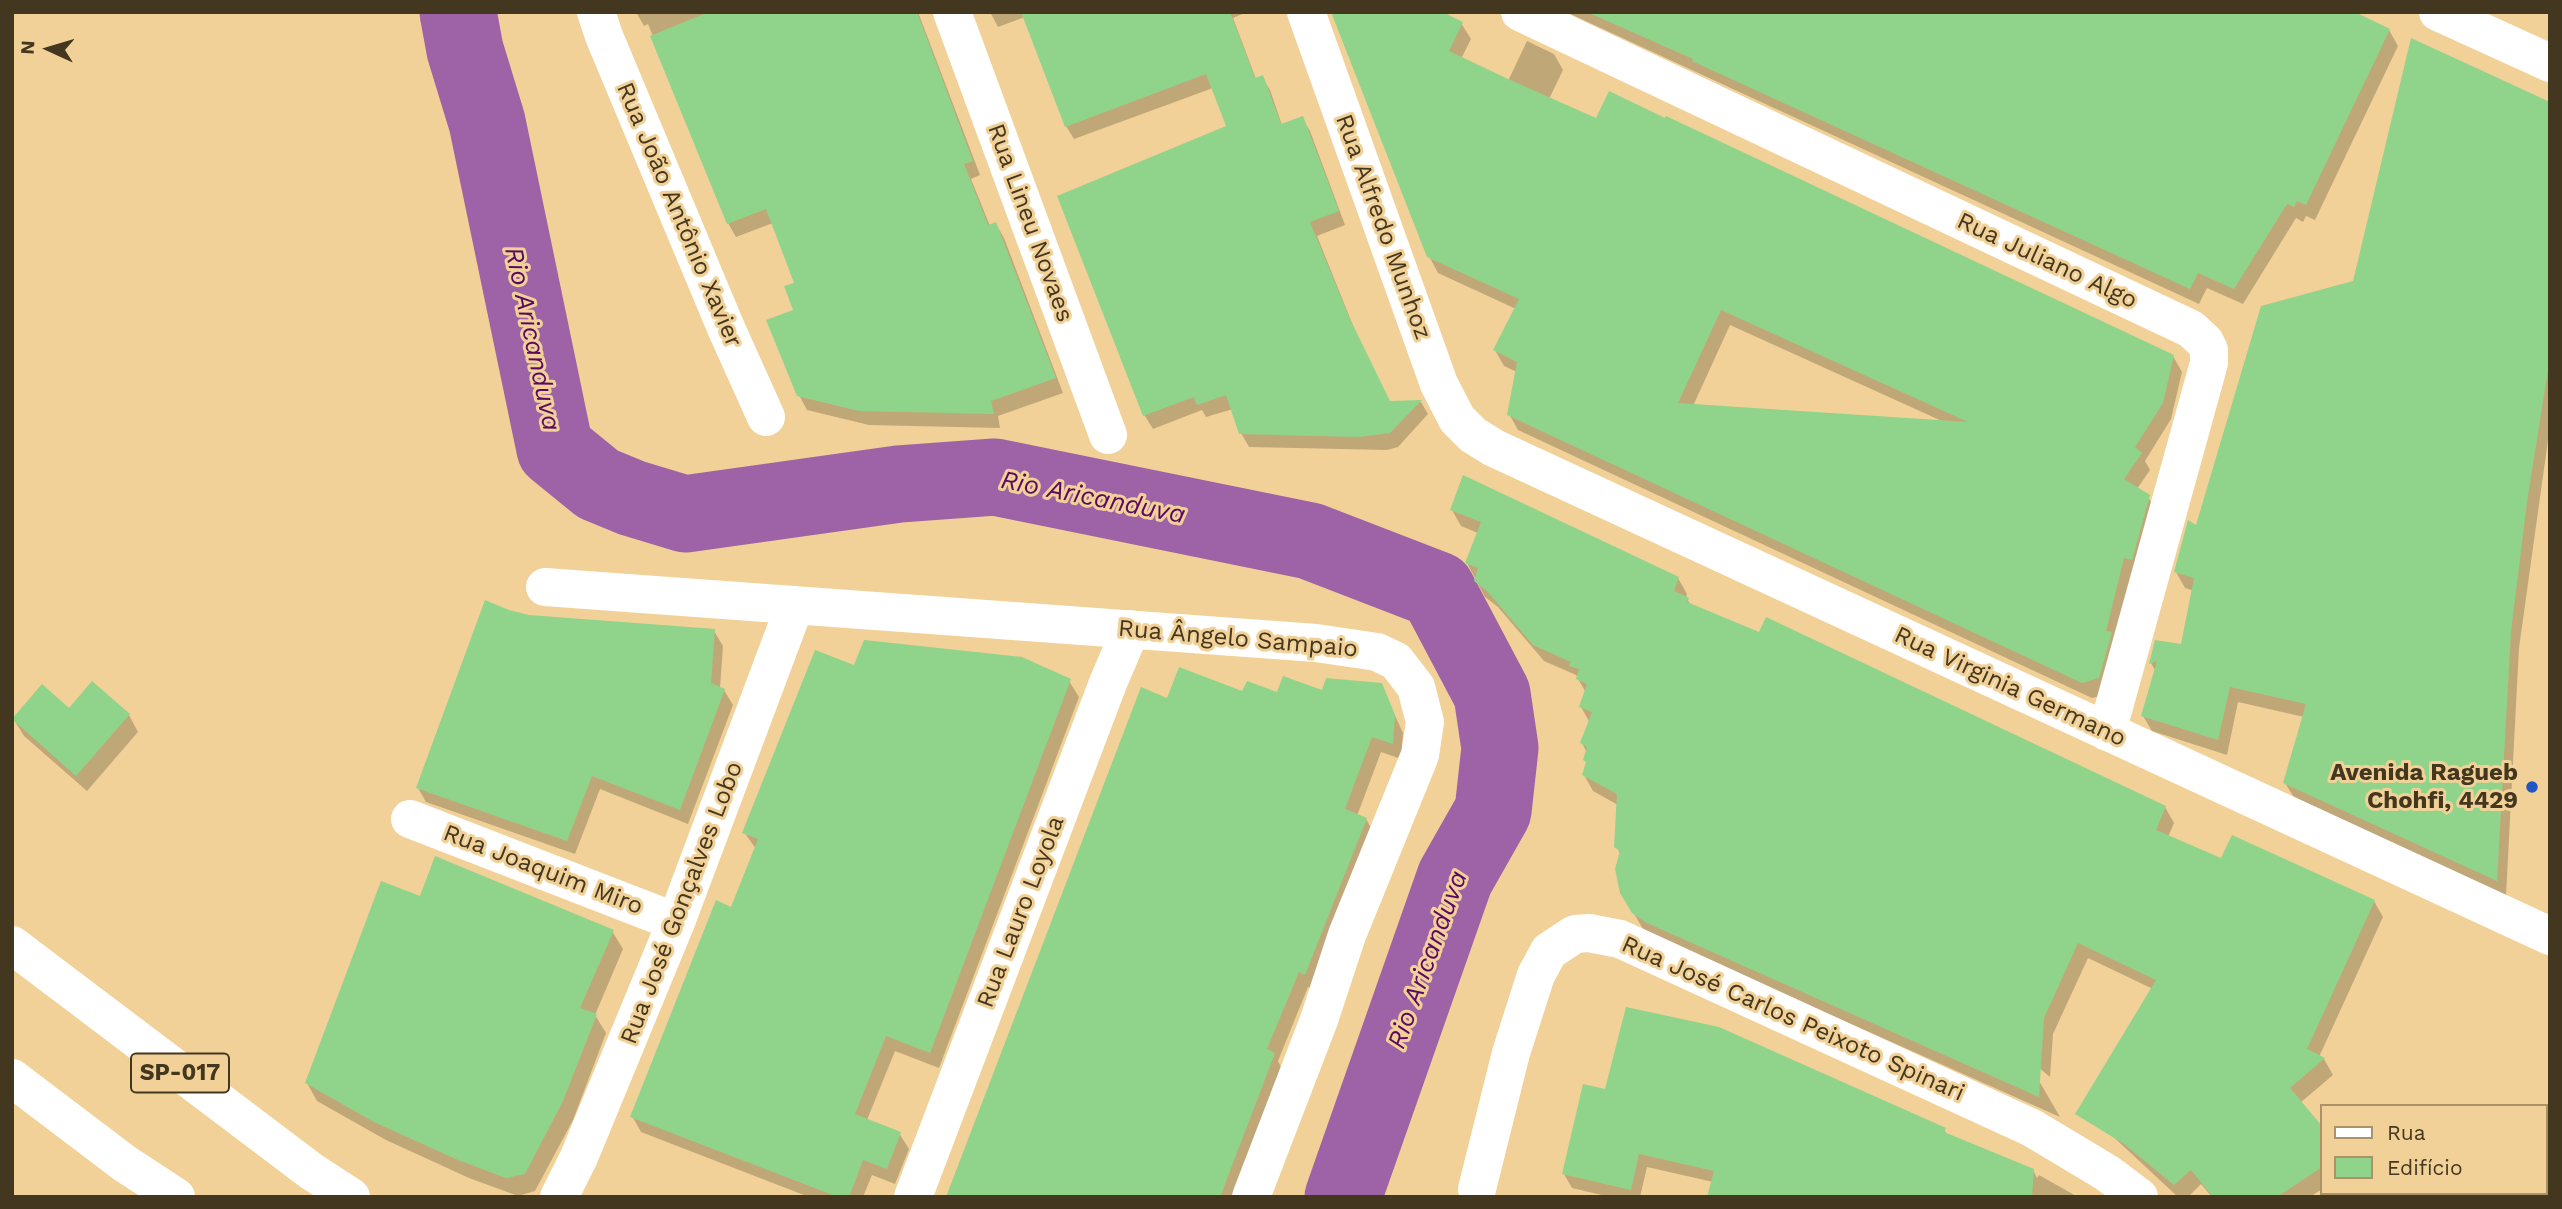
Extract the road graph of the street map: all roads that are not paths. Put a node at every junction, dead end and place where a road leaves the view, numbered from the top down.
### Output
1 (597, 12) edge
2 (952, 12) edge
3 (1306, 12) edge
4 (1520, 12) edge
5 (2438, 12) edge
6 (2550, 63) edge
7 (766, 417) dead end
8 (1108, 435) dead end
9 (1473, 435) joint
10 (545, 587) dead end
11 (796, 605) junction
12 (1131, 629) junction
13 (2106, 732) junction
14 (410, 818) dead end
15 (676, 922) junction
16 (2550, 936) edge
17 (12, 945) edge
18 (12, 1078) edge
19 (1477, 1189) dead end
20 (176, 1197) edge
21 (351, 1197) edge
22 (559, 1197) edge
23 (913, 1197) edge
24 (1251, 1197) edge
25 (2139, 1197) edge

1 - 7 main road, Rua João Antônio Xavier
2 - 8 main road, Rua Lineu Novaes
3 - 9 main road, Rua Alfredo Munhoz
4 - 13 main road, Rua Juliano Algo
5 - 6 main road
9 - 13 main road, Rua Virginia Germano
10 - 11 main road, Rua Ângelo Sampaio
11 - 12 main road, Rua Ângelo Sampaio
11 - 15 main road, Rua José Gonçalves Lobo
12 - 23 main road, Rua Lauro Loyola
12 - 24 main road, Rua Ângelo Sampaio
13 - 16 main road, Rua Virginia Germano
14 - 15 main road, Rua Joaquim Miro
15 - 22 main road, Rua José Gonçalves Lobo
17 - 21 main road, SP-017
18 - 20 main road
19 - 25 main road, Rua José Carlos Peixoto Spinari

